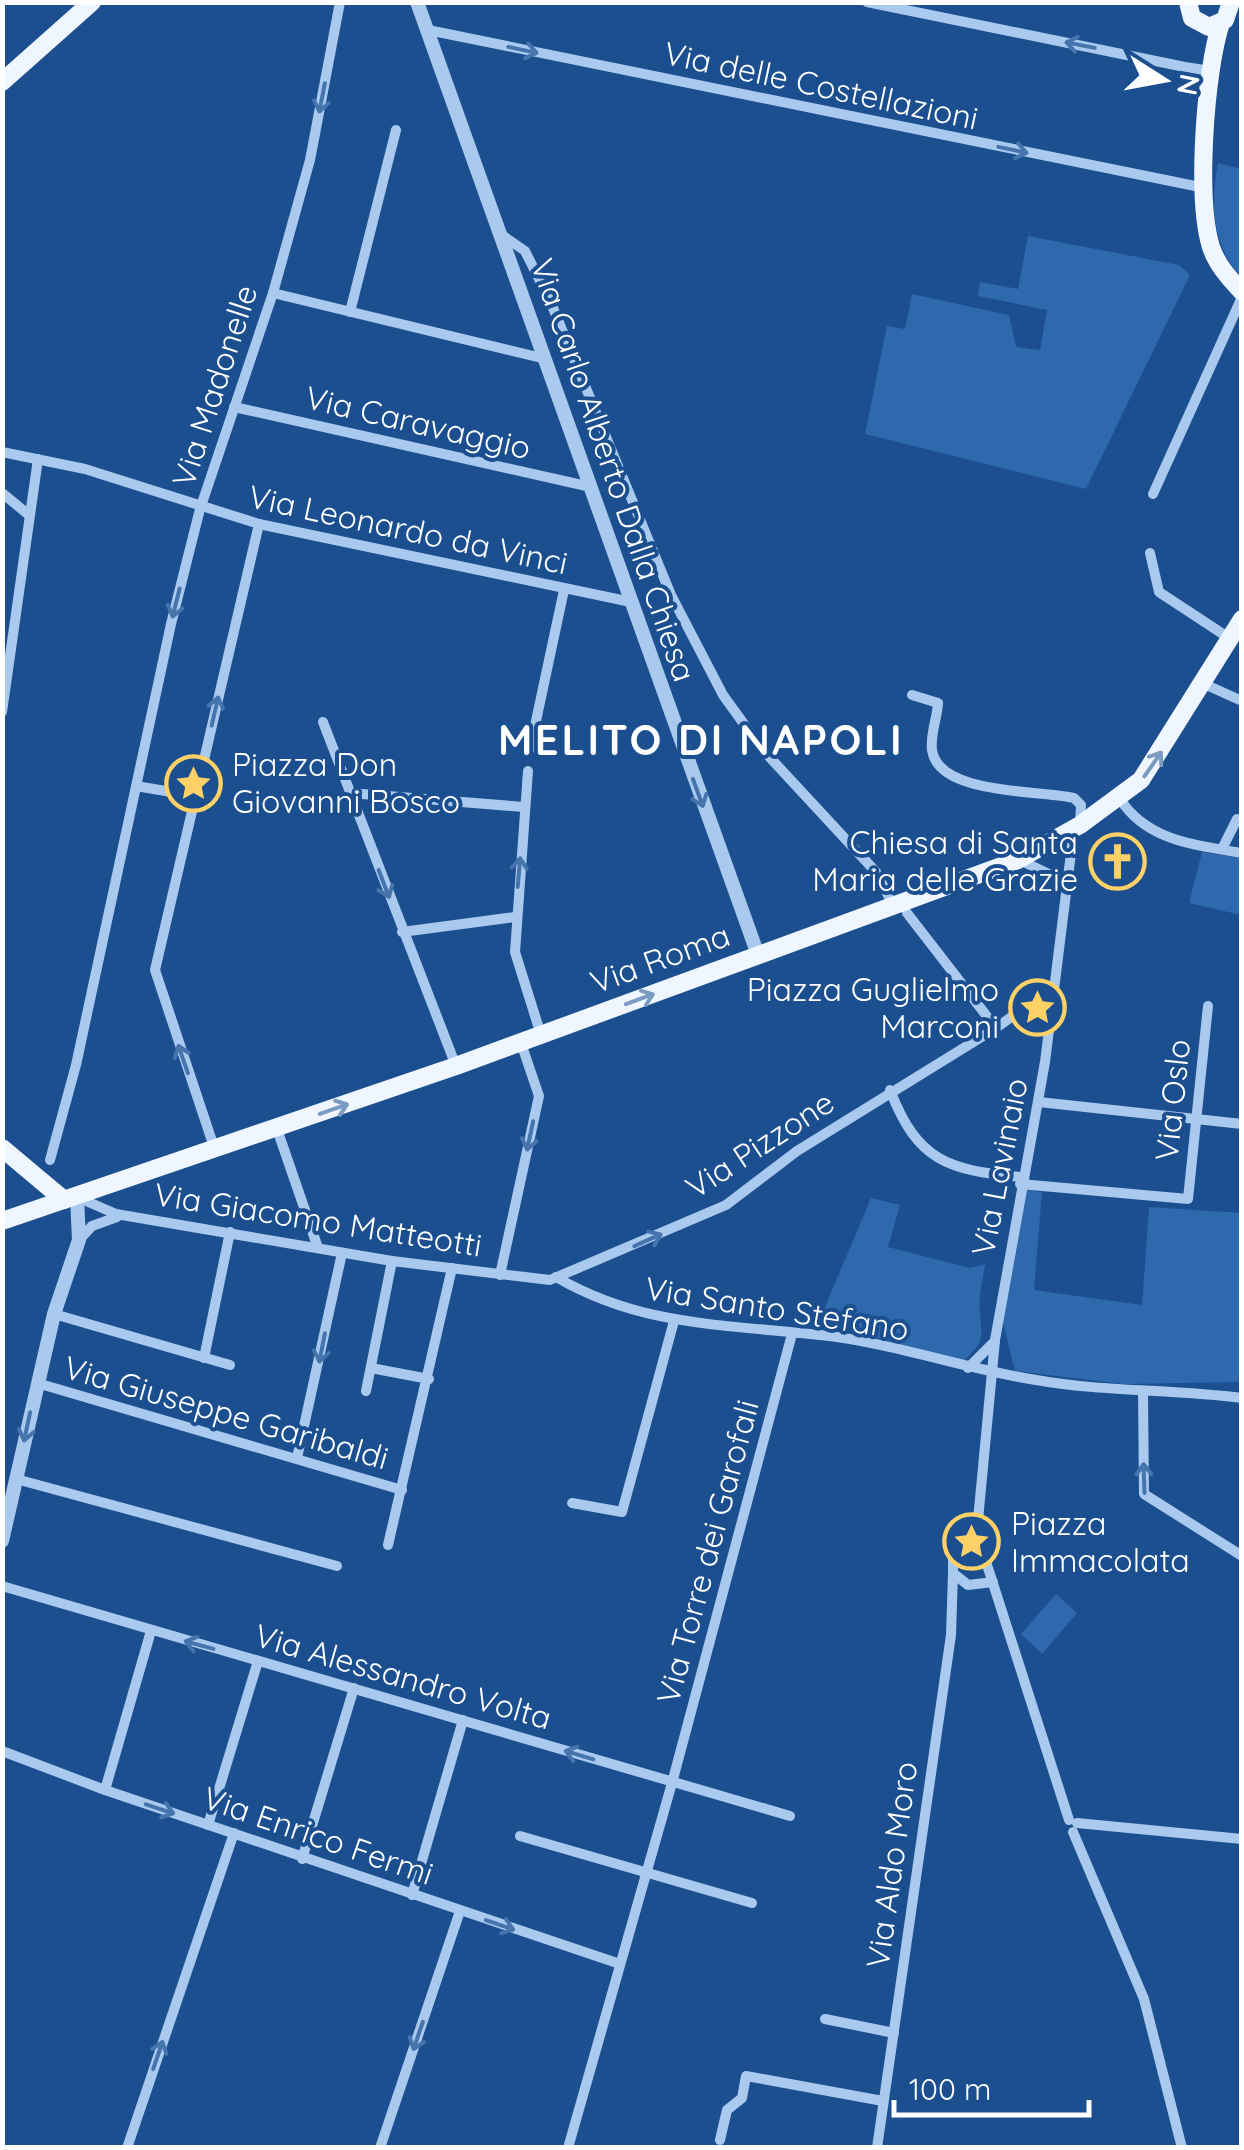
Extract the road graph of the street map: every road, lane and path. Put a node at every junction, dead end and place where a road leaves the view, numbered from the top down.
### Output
1 (92, 2) edge
2 (340, 2) edge
3 (417, 2) edge
4 (866, 2) edge
5 (1186, 4) edge
6 (1229, 14) edge
7 (428, 30) junction
8 (1210, 71) junction
9 (2, 82) edge
10 (396, 130) dead end
11 (1205, 188) junction
12 (499, 232) junction
13 (272, 293) junction
14 (1242, 295) edge
15 (350, 312) junction
16 (546, 359) junction
17 (234, 408) junction
18 (2, 452) edge
19 (38, 459) junction
20 (591, 487) junction
21 (2, 492) edge
22 (1153, 494) dead end
23 (200, 508) junction
24 (29, 515) junction
25 (259, 524) junction
26 (1150, 553) dead end
27 (564, 590) junction
28 (631, 602) junction
29 (1242, 619) edge
30 (7, 641) edge
31 (1232, 644) edge
32 (1202, 683) junction
33 (912, 695) dead end
34 (1242, 701) edge
35 (2, 712) edge
36 (323, 722) dead end
37 (530, 749) dead end
38 (528, 770) dead end
39 (136, 786) junction
40 (350, 793) junction
41 (195, 796) junction
42 (1120, 799) junction
43 (524, 806) junction
44 (1237, 819) dead end
45 (1077, 827) junction
46 (1222, 849) junction
47 (1242, 853) edge
48 (1018, 860) junction
49 (1068, 884) junction
50 (900, 909) junction
51 (516, 917) junction
52 (402, 932) junction
53 (758, 956) junction
54 (1053, 987) junction
55 (1208, 1006) dead end
56 (996, 1028) junction
57 (541, 1035) junction
58 (521, 1042) junction
59 (456, 1066) junction
60 (890, 1090) junction
61 (1038, 1102) junction
62 (1196, 1120) junction
63 (1242, 1124) edge
64 (277, 1129) junction
65 (2, 1148) edge
66 (215, 1151) junction
67 (50, 1160) dead end
68 (1021, 1181) junction
69 (70, 1198) junction
70 (99, 1200) junction
71 (128, 1216) junction
72 (2, 1221) edge
73 (230, 1232) junction
74 (79, 1240) junction
75 (318, 1248) junction
76 (342, 1253) junction
77 (392, 1260) junction
78 (452, 1268) junction
79 (500, 1275) junction
80 (558, 1277) junction
81 (54, 1314) junction
82 (674, 1322) junction
83 (792, 1334) junction
84 (995, 1340) junction
85 (204, 1358) junction
86 (230, 1365) dead end
87 (371, 1368) junction
88 (968, 1368) junction
89 (995, 1373) junction
90 (430, 1378) junction
91 (37, 1383) junction
92 (366, 1390) dead end
93 (1143, 1392) junction
94 (1242, 1398) edge
95 (296, 1458) junction
96 (16, 1479) junction
97 (402, 1490) junction
98 (572, 1503) dead end
99 (978, 1505) junction
100 (3, 1540) edge
101 (980, 1543) junction
102 (388, 1544) dead end
103 (963, 1544) junction
104 (1242, 1556) edge
105 (337, 1566) dead end
106 (988, 1579) junction
107 (956, 1582) junction
108 (2, 1586) edge
109 (151, 1631) junction
110 (258, 1661) junction
111 (354, 1688) junction
112 (463, 1720) junction
113 (2, 1751) edge
114 (672, 1783) junction
115 (105, 1790) junction
116 (790, 1816) dead end
117 (208, 1825) junction
118 (1076, 1826) junction
119 (234, 1833) junction
120 (520, 1836) dead end
121 (1242, 1839) edge
122 (302, 1858) junction
123 (646, 1874) junction
124 (412, 1895) junction
125 (752, 1903) dead end
126 (460, 1911) junction
127 (620, 1964) junction
128 (825, 2019) dead end
129 (894, 2033) junction
130 (884, 2101) junction
131 (720, 2140) dead end
132 (127, 2148) edge
133 (380, 2148) edge
134 (568, 2148) edge
135 (876, 2148) edge
136 (1182, 2148) edge

1 - 9 main road
2 -> 13 street, Via Madonelle
3 - 7 street, Via Carlo Alberto Dalla Chiesa
8 -> 4 street
5 - 6 main road
6 - 8 main road
7 -> 11 street, Via delle Costellazioni
7 - 12 street, Via Carlo Alberto Dalla Chiesa
8 - 11 main road
10 - 15 street
11 - 14 main road
12 - 16 street, Via Carlo Alberto Dalla Chiesa
12 - 50 street
13 - 15 street
13 - 17 street, Via Madonelle
14 - 22 street
15 - 16 street
16 - 20 street, Via Carlo Alberto Dalla Chiesa
17 - 20 street, Via Caravaggio
17 - 23 street, Via Madonelle
18 - 19 street, Via Leonardo da Vinci
19 - 23 street, Via Leonardo da Vinci
19 - 24 street
20 - 28 street, Via Carlo Alberto Dalla Chiesa
21 - 24 street
23 - 25 street, Via Leonardo da Vinci
23 -> 39 street, Via Madonelle
24 - 30 street
25 - 27 street, Via Leonardo da Vinci
41 -> 25 street
26 - 31 street
27 - 28 street, Via Leonardo da Vinci
27 - 37 street
28 -> 53 street, Via Carlo Alberto Dalla Chiesa
29 - 31 main road, Via Roma
30 - 35 street
31 - 32 main road, Via Roma
32 - 34 street
42 -> 32 main road, Via Roma
33 - 45 street
36 - 40 street
38 - 43 street
39 - 41 street
39 - 67 street, Via Madonelle
40 - 43 street
40 -> 52 street
66 -> 41 street
42 - 45 main road, Via Roma
42 - 46 street
51 -> 43 street
44 - 46 street
45 - 48 main road, Via Roma
45 - 49 street, Via Lavinaio
46 - 47 street
48 - 49 street
48 - 50 main road, Via Roma
49 - 54 street, Via Lavinaio
50 - 53 main road, Via Roma
50 - 56 street
51 - 52 street
51 - 57 street
52 - 59 street
57 -> 53 main road, Via Roma
54 - 56 street
54 - 61 street, Via Lavinaio
55 - 62 street, Via Oslo
56 - 60 street, Via Pizzone
57 - 58 main road, Via Roma
58 - 59 main road, Via Roma
58 -> 79 street
64 -> 59 main road, Via Roma
60 - 68 street
80 -> 60 street, Via Pizzone
61 - 62 street
61 - 68 street, Via Lavinaio
62 - 63 street
62 - 68 street, Via Oslo
64 - 66 main road, Via Roma
64 - 75 street
65 - 69 main road
66 - 70 main road, Via Roma
68 - 84 street, Via Lavinaio
69 - 70 main road, Via Roma
69 - 72 main road, Via Roma
69 - 74 street
70 - 71 street, Via Giacomo Matteotti
71 - 73 street, Via Giacomo Matteotti
71 - 74 street, Via Giacomo Matteotti
73 - 75 street, Via Giacomo Matteotti
73 - 85 street
74 - 81 street
75 - 76 street, Via Giacomo Matteotti
76 - 77 street, Via Giacomo Matteotti
76 -> 95 street
77 - 78 street, Via Giacomo Matteotti
77 - 87 street
78 - 79 street, Via Giacomo Matteotti
78 - 90 street
79 - 80 street, Via Giacomo Matteotti
80 - 82 street, Via Santo Stefano
81 - 85 street
81 - 91 street
82 - 83 street, Via Santo Stefano
82 - 98 street
83 - 88 street, Via Santo Stefano
83 - 114 street, Via Torre dei Garofali
84 - 88 street
84 - 89 street, Via Lavinaio
85 - 86 street
87 - 90 street
87 - 92 street
88 - 89 street, Via Santo Stefano
89 - 93 street, Via Santo Stefano
89 - 99 street
90 - 97 street
91 - 95 street, Via Giuseppe Garibaldi
91 -> 96 street
93 - 94 street, Via Santo Stefano
104 -> 93 street
95 - 97 street, Via Giuseppe Garibaldi
96 - 100 street
96 - 105 street
97 - 102 street
99 - 101 street
99 - 103 street
101 - 103 street
101 - 106 street
103 - 107 street
106 - 107 street
106 - 118 street
107 - 129 street, Via Aldo Moro
108 - 109 street, Via Alessandro Volta
110 -> 109 street, Via Alessandro Volta
109 - 115 street
110 - 111 street, Via Alessandro Volta
110 - 117 street
111 - 112 street, Via Alessandro Volta
111 - 122 street
114 -> 112 street, Via Alessandro Volta
112 - 124 street
113 - 115 street, Via Enrico Fermi
114 - 116 street, Via Alessandro Volta
114 - 123 street, Via Torre dei Garofali
115 -> 117 street, Via Enrico Fermi
117 - 119 street, Via Enrico Fermi
118 - 121 street
118 - 136 street
119 - 122 street, Via Enrico Fermi
132 -> 119 street
120 - 123 street
122 - 124 street, Via Enrico Fermi
123 - 125 street
123 - 127 street, Via Torre dei Garofali
124 - 126 street, Via Enrico Fermi
126 -> 127 street, Via Enrico Fermi
126 -> 133 street
127 - 134 street, Via Torre dei Garofali
128 - 129 street
129 - 130 street, Via Aldo Moro
130 - 131 street
130 - 135 street, Via Aldo Moro

